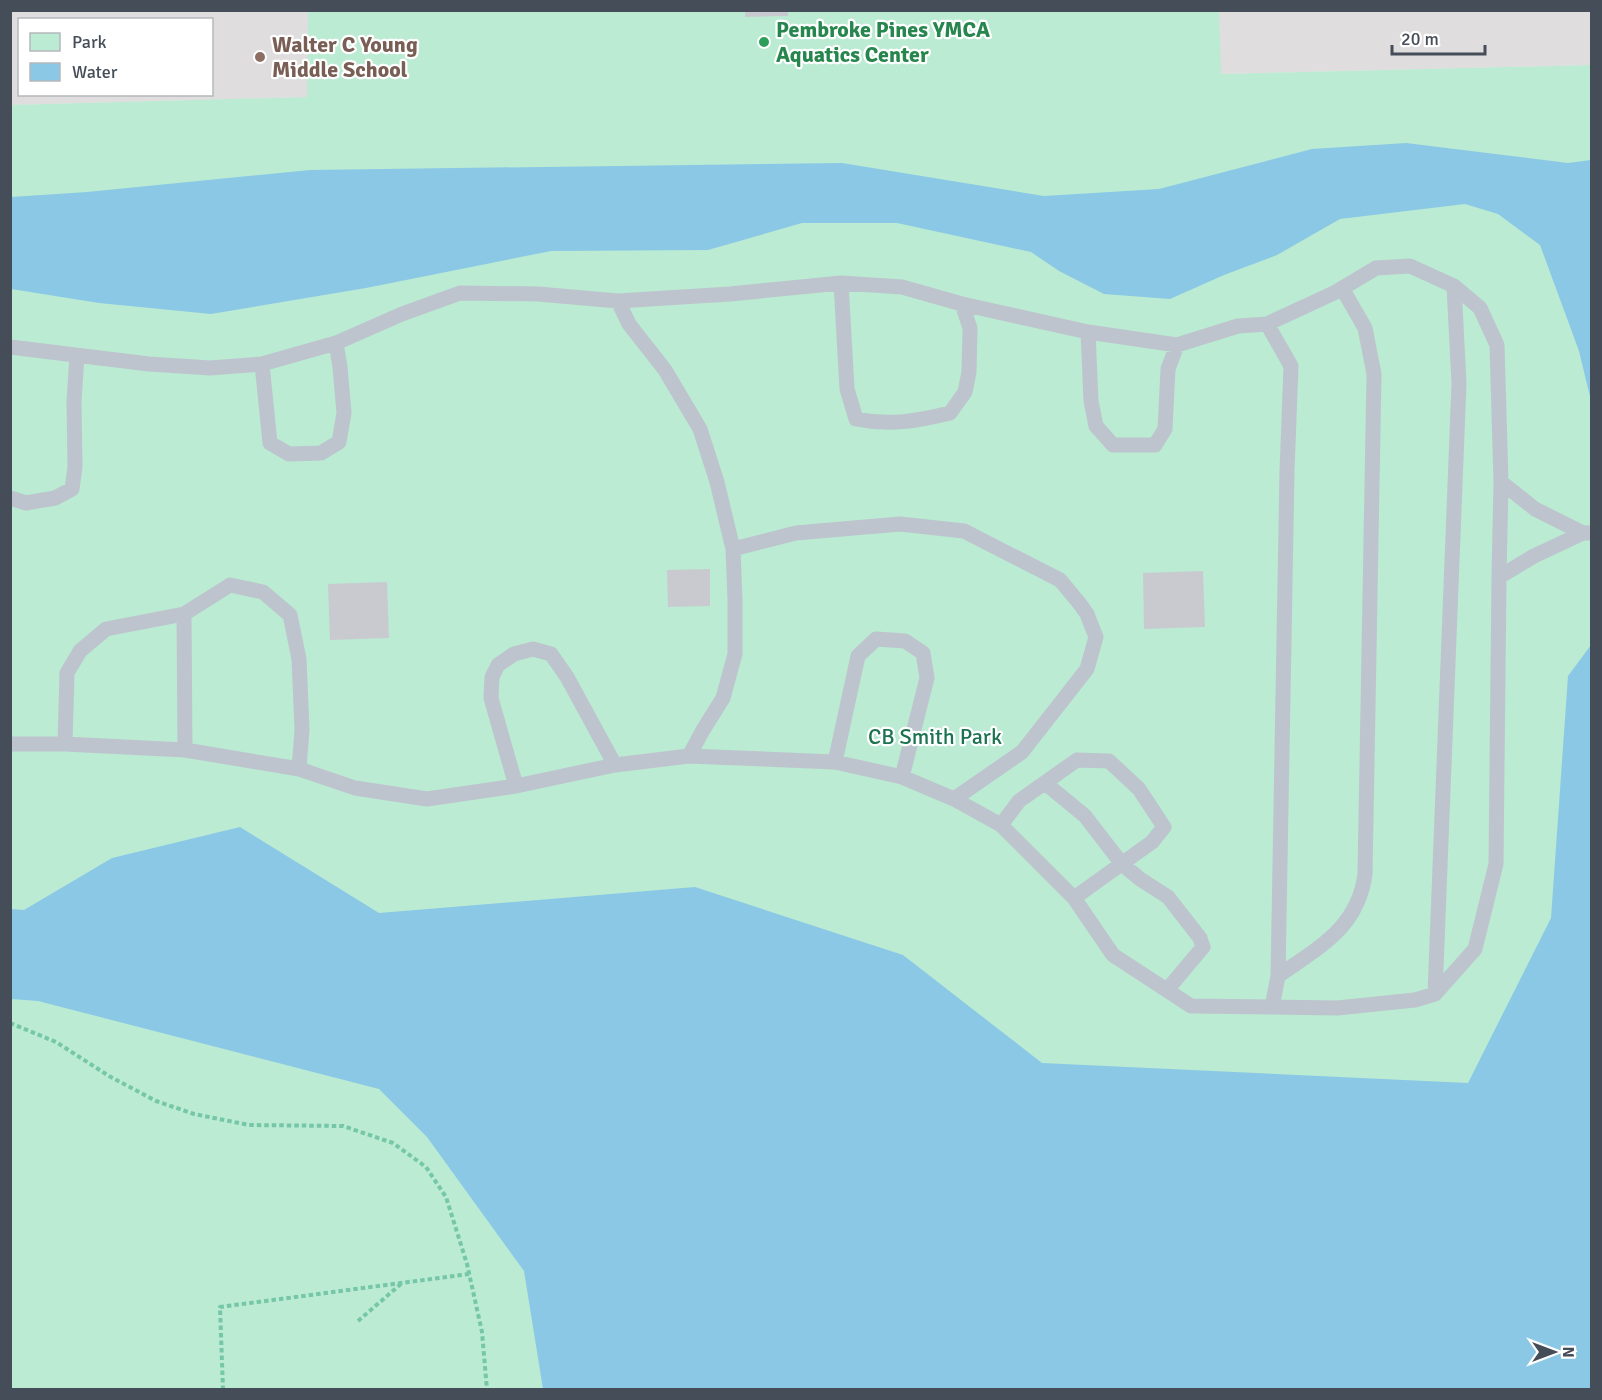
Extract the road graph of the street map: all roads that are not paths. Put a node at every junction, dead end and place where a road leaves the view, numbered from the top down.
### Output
1 (841, 283) junction
2 (1454, 286) junction
3 (1342, 288) junction
4 (618, 301) junction
5 (963, 304) junction
6 (1267, 324) junction
7 (1088, 332) junction
8 (336, 343) junction
9 (1177, 345) junction
10 (10, 347) edge
11 (77, 356) junction
12 (262, 364) junction
13 (1502, 482) junction
14 (10, 498) edge
15 (1586, 533) edge
16 (733, 549) junction
17 (1499, 577) junction
18 (184, 614) junction
19 (10, 744) edge
20 (65, 744) junction
21 (185, 750) junction
22 (689, 756) junction
23 (835, 762) junction
24 (615, 765) junction
25 (299, 769) junction
26 (902, 777) junction
27 (1045, 783) junction
28 (516, 786) junction
29 (954, 799) junction
30 (1001, 825) junction
31 (1122, 864) junction
32 (1074, 898) junction
33 (1278, 976) junction
34 (1167, 990) junction
35 (1435, 994) junction
36 (1272, 1007) junction

1 - 4 lane
1 - 5 lane
1 - 5 lane
2 - 3 lane
2 - 13 lane
2 - 35 lane
3 - 6 lane
3 - 33 lane
4 - 8 lane
4 - 16 lane
5 - 7 lane
6 - 9 lane
6 - 33 lane
7 - 9 lane
7 - 9 lane
8 - 12 lane
8 - 12 lane
10 - 11 lane
11 - 12 lane
11 - 14 lane
13 - 15 lane
13 - 17 lane
15 - 17 lane
16 - 22 lane
16 - 29 lane
17 - 35 lane
18 - 20 lane
18 - 21 lane
18 - 25 lane
19 - 20 lane
20 - 21 lane
21 - 25 lane
22 - 23 lane
22 - 24 lane
23 - 26 lane
23 - 26 lane
24 - 28 lane
24 - 28 lane
25 - 28 lane
26 - 29 lane
27 - 30 lane
27 - 31 lane
27 - 31 lane
29 - 30 lane
30 - 32 lane
31 - 32 lane
31 - 34 lane
32 - 34 lane
33 - 36 lane
34 - 36 lane
35 - 36 lane

